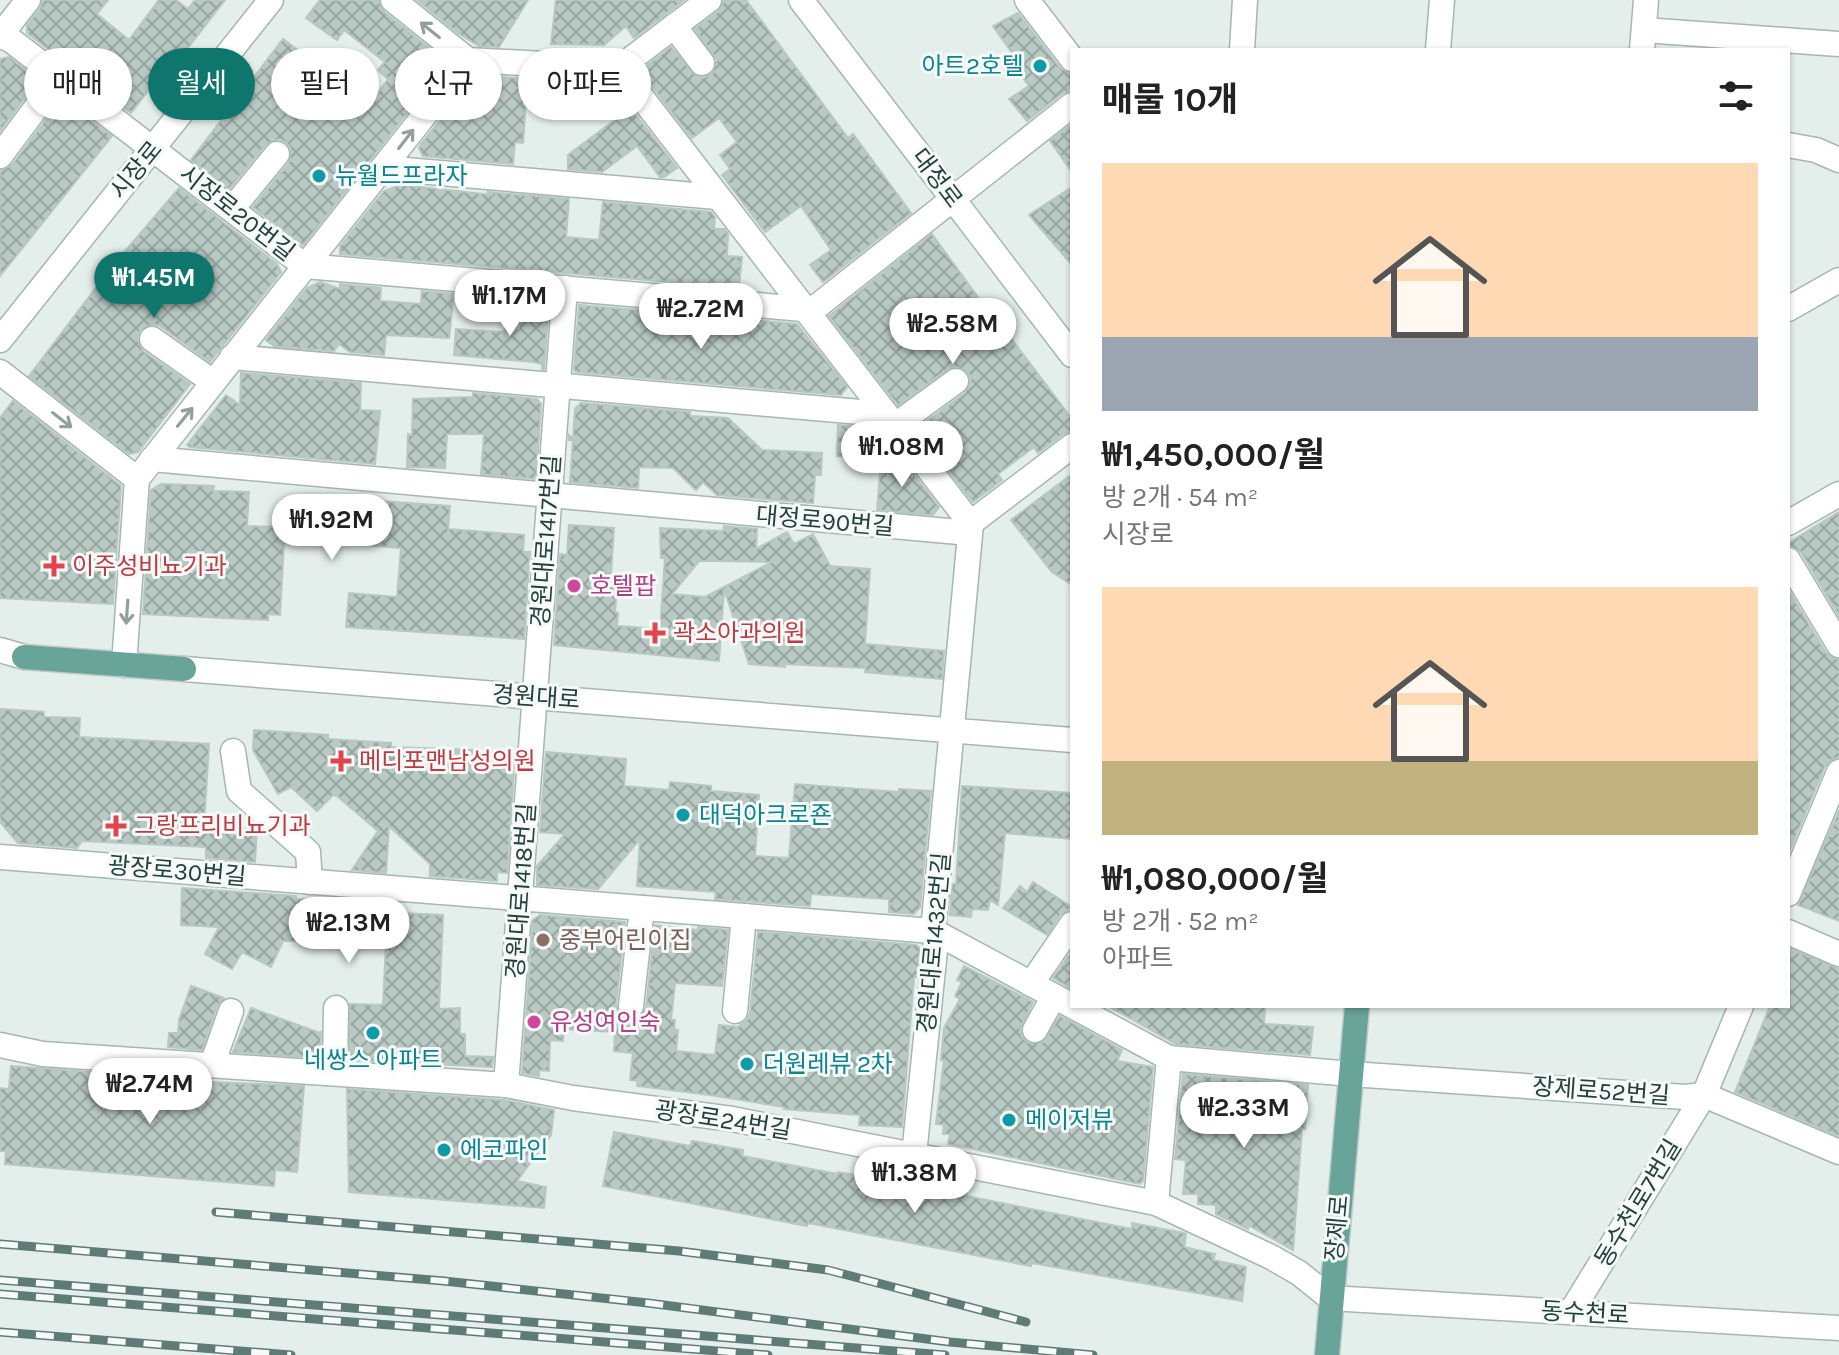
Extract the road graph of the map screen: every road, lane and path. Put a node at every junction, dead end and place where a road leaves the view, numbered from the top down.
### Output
1 (28, 0) edge
2 (271, 0) edge
3 (393, 0) edge
4 (709, 0) edge
5 (801, 0) edge
6 (1027, 0) edge
7 (1245, 0) edge
8 (1442, 0) edge
9 (1646, 0) edge
10 (674, 26) junction
11 (0, 36) edge
12 (1643, 40) edge
13 (1839, 44) edge
14 (453, 48) edge
15 (645, 48) edge
16 (1242, 48) edge
17 (1438, 48) edge
18 (24, 53) edge
19 (1070, 56) edge
20 (702, 63) dead end
21 (1070, 107) edge
22 (651, 110) edge
23 (27, 120) edge
24 (116, 120) edge
25 (421, 120) edge
26 (1790, 145) edge
27 (153, 148) junction
28 (277, 154) dead end
29 (0, 156) edge
30 (1839, 160) edge
31 (383, 168) junction
32 (717, 197) junction
33 (952, 198) junction
34 (232, 209) junction
35 (305, 266) junction
36 (1839, 280) edge
37 (565, 288) junction
38 (1790, 308) edge
39 (803, 309) junction
40 (152, 339) dead end
41 (0, 340) edge
42 (1070, 352) edge
43 (232, 357) junction
44 (0, 372) edge
45 (956, 381) dead end
46 (213, 382) junction
47 (558, 386) junction
48 (888, 420) junction
49 (1070, 448) edge
50 (152, 459) junction
51 (137, 479) junction
52 (1839, 494) edge
53 (550, 497) junction
54 (1790, 522) edge
55 (971, 524) junction
56 (1790, 563) edge
57 (1839, 645) edge
58 (8, 654) edge
59 (124, 665) junction
60 (184, 669) joint
61 (535, 697) junction
62 (953, 730) junction
63 (1070, 740) edge
64 (233, 751) dead end
65 (1839, 772) edge
66 (0, 857) edge
67 (310, 882) junction
68 (1790, 889) edge
69 (521, 899) junction
70 (642, 908) junction
71 (744, 916) junction
72 (1070, 927) edge
73 (933, 931) junction
74 (1790, 933) edge
75 (1839, 954) edge
76 (1031, 984) junction
77 (1054, 996) junction
78 (1070, 1005) edge
79 (631, 1006) dead end
80 (336, 1008) dead end
81 (1076, 1008) edge
82 (1357, 1008) edge
83 (1740, 1008) edge
84 (231, 1011) dead end
85 (735, 1011) dead end
86 (1035, 1030) dead end
87 (0, 1045) edge
88 (1169, 1058) junction
89 (212, 1065) junction
90 (335, 1073) junction
91 (1351, 1074) junction
92 (506, 1085) junction
93 (1704, 1095) junction
94 (1839, 1152) edge
95 (914, 1155) junction
96 (1156, 1203) junction
97 (1330, 1298) junction
98 (1571, 1312) junction
99 (1839, 1328) edge
100 (1327, 1355) edge

1 - 11 street
2 - 27 street, 시장로
14 -> 3 street
4 - 10 street
5 - 33 street, 대정로
6 - 19 street
7 - 16 street
8 - 17 street
9 - 12 street
10 - 15 street
10 - 20 street
11 - 18 street, 시장로20번길
12 - 13 street
21 - 33 street
22 - 32 street
23 - 29 street
24 - 27 street, 시장로20번길
31 -> 25 street
26 - 30 street
27 - 34 street, 시장로20번길
27 - 41 street, 시장로
28 - 34 street
31 - 32 street
31 - 35 street
32 - 39 street
33 - 39 street
33 - 42 street, 대정로
34 - 35 street, 시장로20번길
35 - 37 street, 시장로20번길
35 - 43 street
36 - 38 street
37 - 39 street, 시장로20번길
37 - 47 street, 경원대로1417번길
39 - 48 street
40 - 46 street
43 - 46 street
43 - 47 street
44 -> 51 street
45 - 48 street
50 -> 46 street
47 - 48 street
47 - 53 street, 경원대로1417번길
48 - 55 street
49 - 55 street, 대정로90번길
50 - 51 street
50 - 53 street, 대정로90번길
51 -> 59 street
52 - 54 street
53 - 55 street, 대정로90번길
53 - 61 street, 경원대로1417번길
55 - 62 street, 경원대로1432번길
56 - 57 street
58 - 59 main road, 경원대로
59 - 60 main road, 경원대로
60 - 61 street, 경원대로
61 - 62 street, 경원대로
61 - 69 street, 경원대로1418번길
62 - 63 street, 경원대로
62 - 73 street, 경원대로1432번길
64 - 67 street
65 - 68 street
66 - 67 street, 광장로30번길
67 - 69 street, 광장로30번길
69 - 70 street, 광장로30번길
69 - 92 street, 경원대로1418번길
70 - 71 street, 광장로30번길
70 - 79 street
71 - 73 street, 광장로30번길
71 - 85 street
72 - 76 street
73 - 76 street, 광장로30번길
73 - 95 street, 경원대로1432번길
74 - 75 street
76 - 77 street, 광장로30번길
77 - 78 street, 광장로30번길
77 - 86 street
80 - 90 street
81 - 88 street, 광장로30번길
82 - 91 main road, 장제로
83 - 93 street, 동수천로7번길
84 - 89 street
87 - 89 street, 광장로24번길
88 - 91 street, 광장로30번길
88 - 96 street
89 - 90 street, 광장로24번길
90 - 92 street, 광장로24번길
91 - 93 street, 장제로52번길
91 - 97 main road, 장제로
92 - 95 street, 광장로24번길
93 - 94 street, 장제로52번길
93 - 98 street, 동수천로7번길
95 - 96 street, 광장로24번길
96 - 97 street, 광장로24번길
97 - 98 street, 동수천로
97 - 100 main road, 장제로
98 - 99 street, 동수천로

